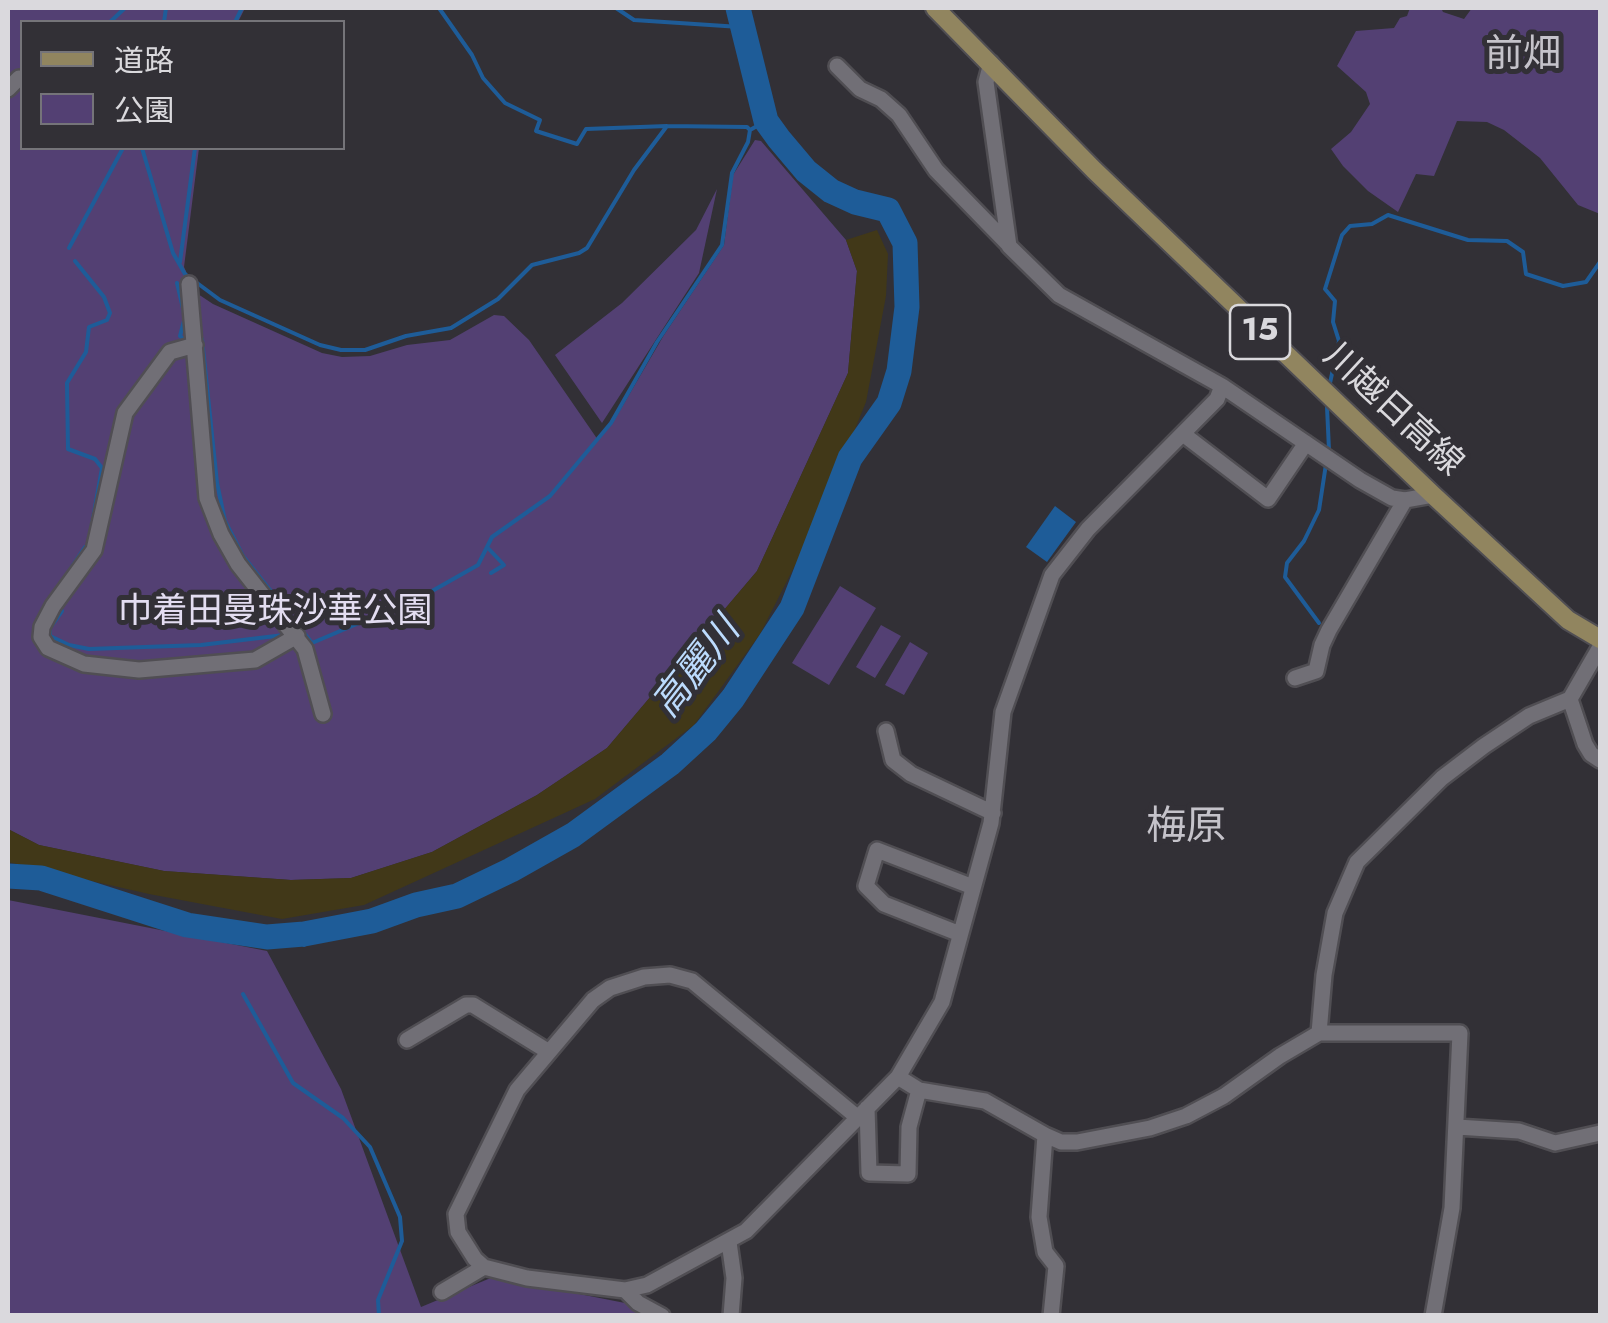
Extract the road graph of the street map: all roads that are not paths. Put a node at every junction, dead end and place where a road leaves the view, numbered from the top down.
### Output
1 (935, 8) edge
2 (990, 63) junction
3 (837, 66) dead end
4 (1009, 246) junction
5 (189, 284) dead end
6 (195, 345) junction
7 (1222, 386) junction
8 (1183, 434) junction
9 (1306, 443) junction
10 (1432, 495) junction
11 (1406, 500) junction
12 (298, 636) junction
13 (1600, 639) edge
14 (1600, 647) edge
15 (1294, 678) dead end
16 (1570, 698) junction
17 (323, 714) dead end
18 (886, 731) dead end
19 (1600, 760) edge
20 (993, 812) junction
21 (973, 887) junction
22 (960, 934) junction
23 (1319, 1033) junction
24 (408, 1040) dead end
25 (549, 1052) junction
26 (898, 1077) junction
27 (919, 1090) junction
28 (862, 1112) junction
29 (1458, 1128) junction
30 (1600, 1133) edge
31 (1045, 1135) junction
32 (729, 1242) junction
33 (484, 1267) junction
34 (625, 1290) junction
35 (442, 1292) dead end
36 (662, 1316) edge
37 (730, 1316) edge
38 (1051, 1316) edge
39 (1433, 1316) edge

1 - 2 main road, 川越日高線 / 15
2 - 4 street
2 - 10 main road, 川越日高線 / 15
3 - 4 street
4 - 7 street
5 - 6 street
6 - 12 street
6 - 12 street
7 - 8 street
7 - 9 street
8 - 9 street
8 - 20 street
9 - 11 street
10 - 11 street
10 - 13 main road, 川越日高線 / 15
11 - 15 street
12 - 17 street
14 - 16 street
16 - 19 street
16 - 23 street
18 - 20 street
20 - 21 street
21 - 22 street
21 - 22 street
22 - 26 street
23 - 29 street
23 - 31 street
24 - 25 street
25 - 28 street
25 - 33 street
26 - 27 street
26 - 28 street
27 - 28 street
27 - 31 street
28 - 32 street
29 - 30 street
29 - 39 street
31 - 38 street
32 - 34 street
32 - 37 street
33 - 34 street
33 - 35 street
34 - 36 street

